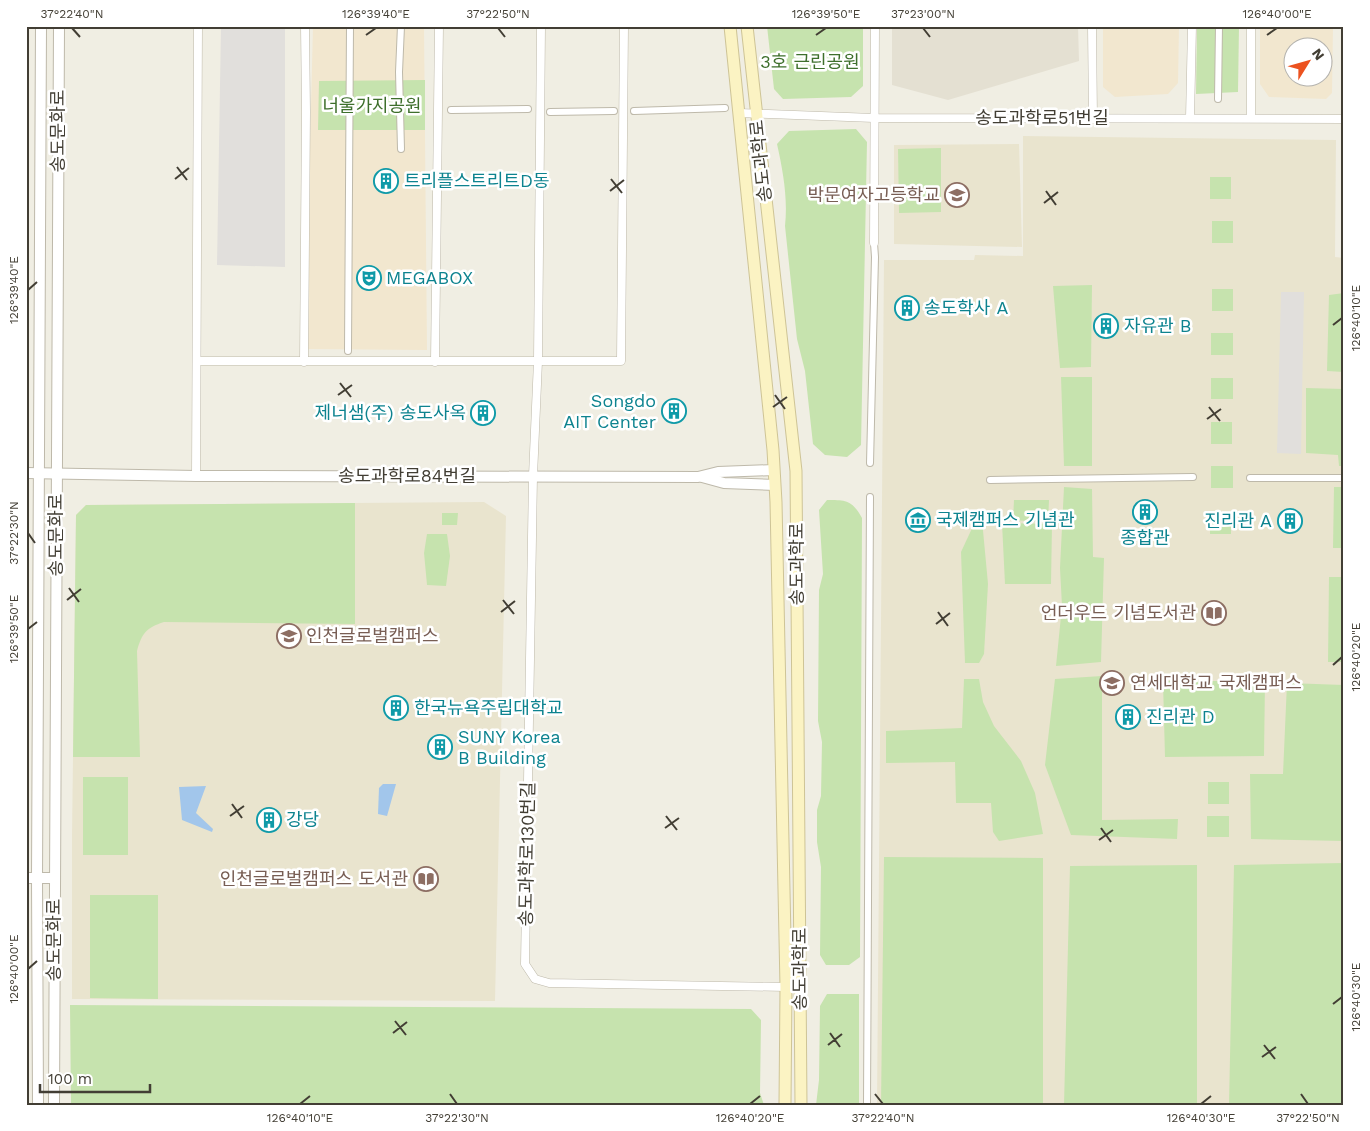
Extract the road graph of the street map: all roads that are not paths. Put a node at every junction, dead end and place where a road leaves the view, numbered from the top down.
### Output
1 (41, 26) edge
2 (59, 26) edge
3 (198, 26) edge
4 (305, 26) edge
5 (350, 26) edge
6 (401, 26) edge
7 (439, 26) edge
8 (541, 26) edge
9 (624, 26) edge
10 (730, 26) edge
11 (747, 26) edge
12 (875, 26) edge
13 (1092, 26) edge
14 (1192, 26) edge
15 (1219, 26) edge
16 (1251, 26) edge
17 (1218, 99) dead end
18 (725, 108) dead end
19 (528, 109) dead end
20 (451, 110) dead end
21 (614, 111) dead end
22 (634, 111) dead end
23 (550, 112) dead end
24 (740, 113) junction
25 (756, 114) junction
26 (874, 118) junction
27 (1190, 118) junction
28 (1251, 118) junction
29 (1093, 119) junction
30 (1344, 119) edge
31 (401, 149) dead end
32 (874, 243) joint
33 (348, 351) dead end
34 (197, 361) junction
35 (538, 361) junction
36 (304, 362) junction
37 (435, 362) junction
38 (870, 463) dead end
39 (774, 470) junction
40 (26, 473) edge
41 (40, 473) junction
42 (56, 474) junction
43 (196, 476) junction
44 (533, 476) junction
45 (698, 477) junction
46 (1193, 477) dead end
47 (1250, 478) dead end
48 (1344, 478) edge
49 (990, 480) dead end
50 (775, 485) junction
51 (870, 496) dead end
52 (32, 878) edge
53 (55, 878) junction
54 (786, 987) junction
55 (38, 1105) edge
56 (54, 1105) edge
57 (786, 1105) edge
58 (801, 1105) edge
59 (868, 1105) edge

1 - 41 street, 송도문화로
2 - 42 street, 송도문화로
3 - 34 street
4 - 36 street
5 - 33 street
6 - 31 street
7 - 37 street
8 - 35 street, 송도과학로130번길
9 - 35 street
10 - 24 main road, 송도과학로
11 - 25 main road, 송도과학로
12 - 26 street
13 - 29 street
14 - 27 street
15 - 17 street
16 - 28 street
18 - 22 street
19 - 20 street
21 - 23 street
24 - 25 street, 송도과학로51번길
24 - 39 main road, 송도과학로
25 - 26 street, 송도과학로51번길
25 - 58 main road, 송도과학로
26 - 29 street, 송도과학로51번길
26 - 32 street
27 - 28 street, 송도과학로51번길
27 - 29 street, 송도과학로51번길
28 - 30 street, 송도과학로51번길
32 - 38 street
34 - 36 street
34 - 43 street
35 - 37 street
35 - 44 street, 송도과학로130번길
36 - 37 street
39 - 45 street, 송도과학로84번길
39 - 50 main road, 송도과학로
40 - 41 street, 송도과학로84번길
41 - 42 street, 송도과학로84번길
41 - 52 street, 송도문화로
42 - 43 street, 송도과학로84번길
42 - 53 street, 송도문화로
43 - 44 street, 송도과학로84번길
44 - 45 street, 송도과학로84번길
44 - 54 street, 송도과학로130번길
45 - 50 street
46 - 49 street
47 - 48 street
50 - 54 main road, 송도과학로
51 - 59 street
52 - 53 street
52 - 55 street, 송도문화로
53 - 56 street, 송도문화로
54 - 57 main road, 송도과학로

